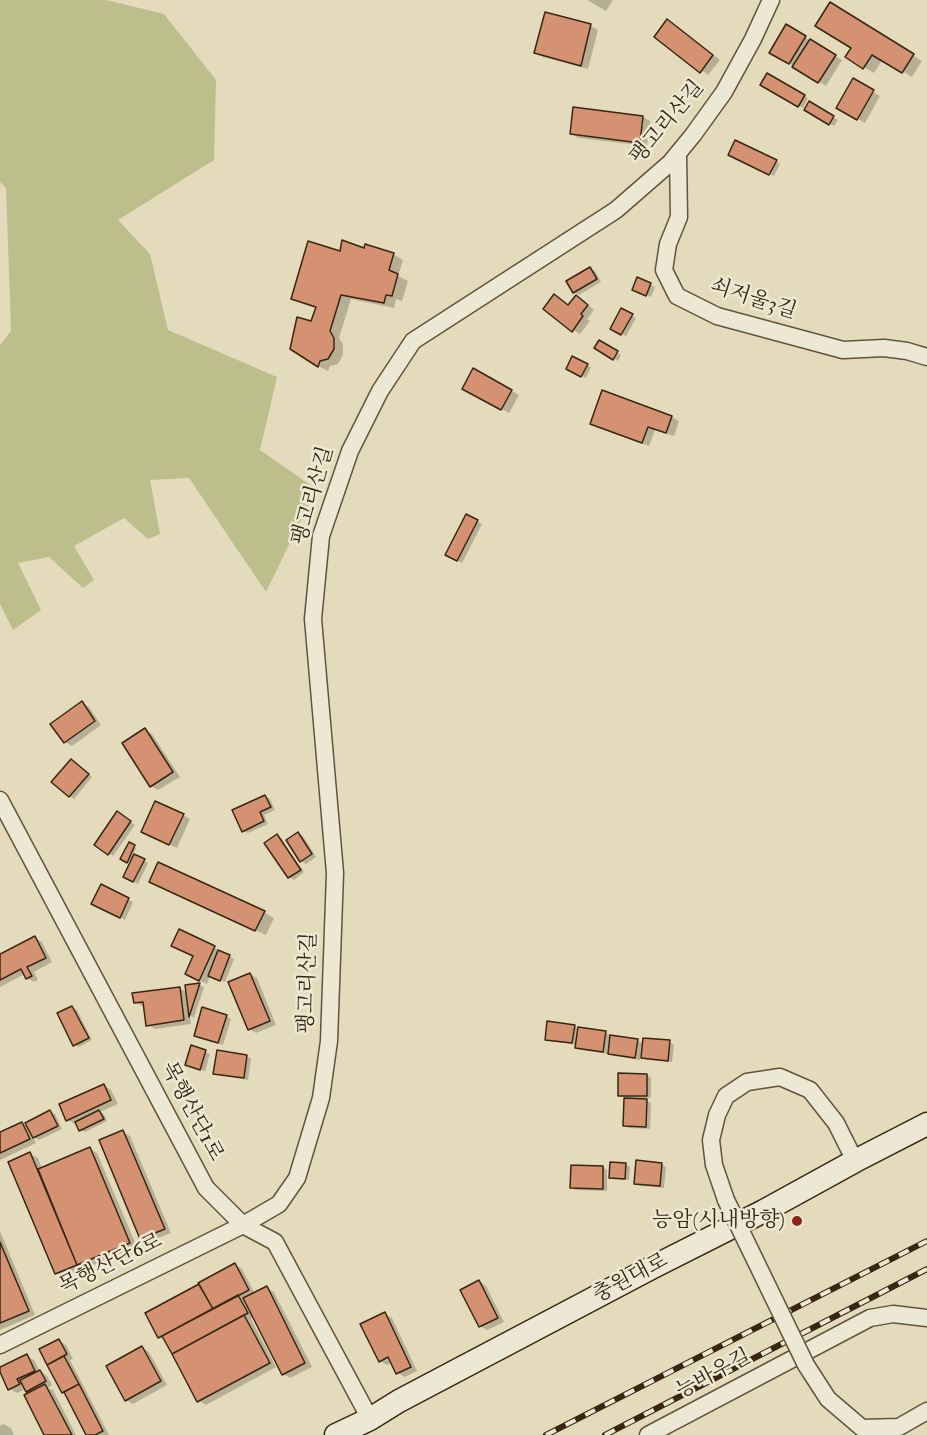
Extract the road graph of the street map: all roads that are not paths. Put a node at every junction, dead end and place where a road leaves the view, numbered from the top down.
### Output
1 (771, 0) edge
2 (678, 154) junction
3 (927, 357) edge
4 (0, 800) edge
5 (927, 1124) edge
6 (855, 1161) junction
7 (243, 1226) junction
8 (927, 1318) edge
9 (0, 1345) edge
10 (927, 1411) edge
11 (370, 1419) junction
12 (336, 1435) edge
13 (648, 1435) edge

1 - 2 street, 팽고리산길
2 - 3 street, 쇠저울3길
2 - 7 street, 팽고리산길
4 - 7 street, 목행산단1로
5 - 6 street, 충원대로
6 - 10 street, bridge
6 - 11 street, 충원대로
7 - 9 street, 목행산단6로
7 - 11 street, 목행산단1로
8 - 13 street, 능바우길
11 - 12 street, 충원대로

